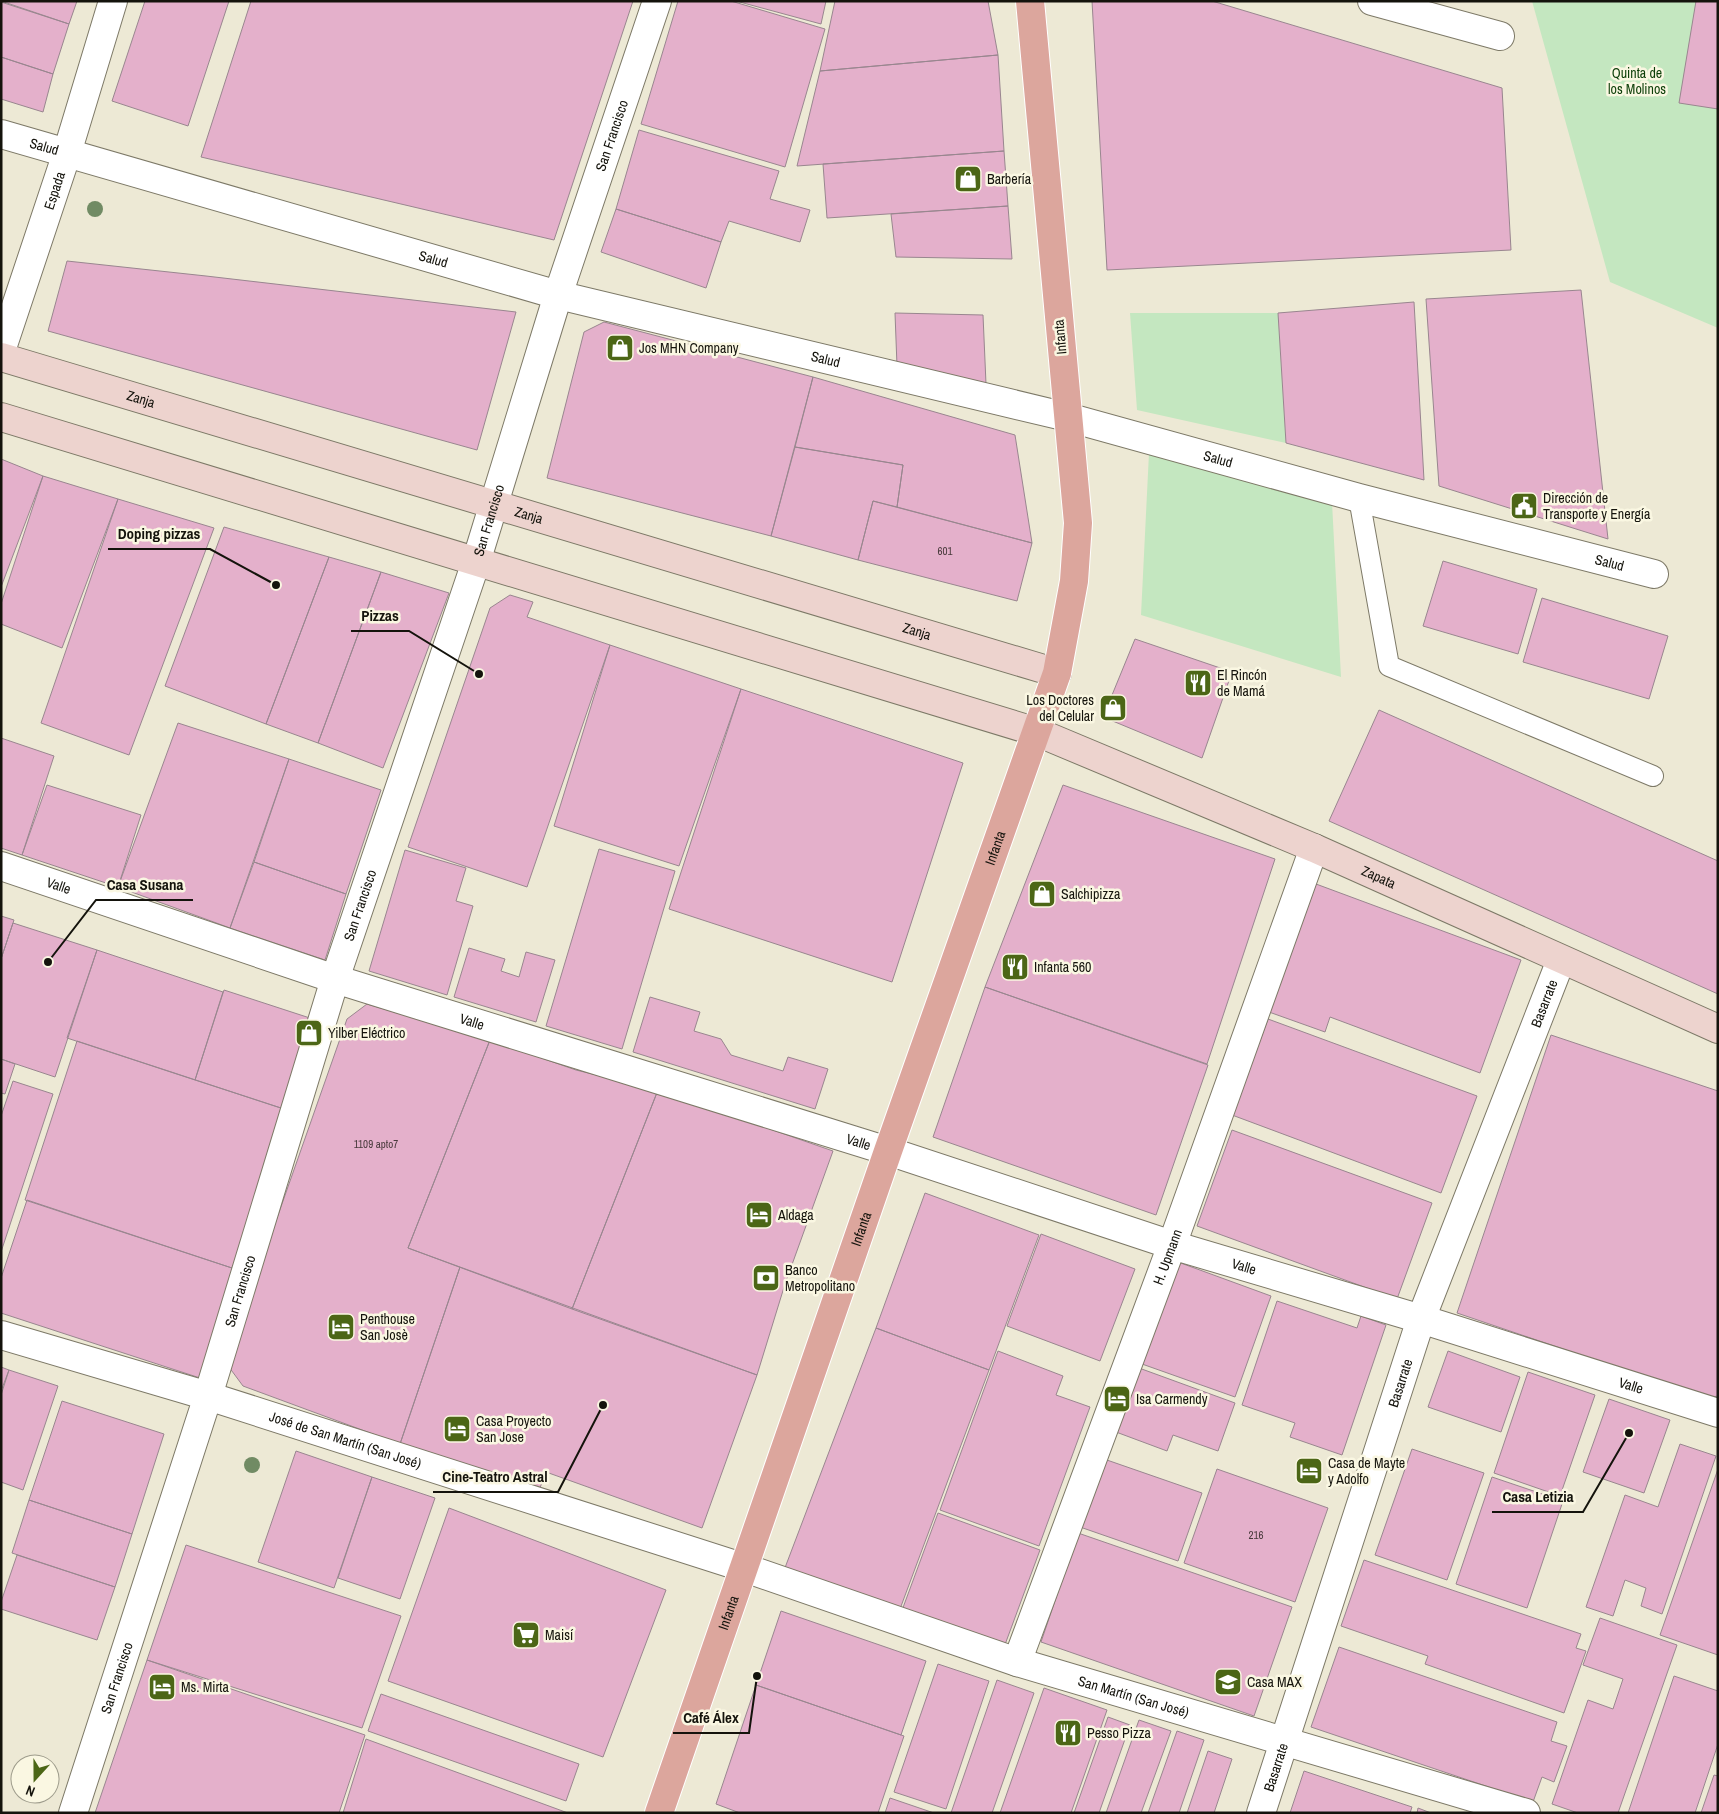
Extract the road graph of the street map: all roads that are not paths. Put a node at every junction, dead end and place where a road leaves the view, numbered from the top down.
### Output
1 (113, 1) edge
2 (657, 1) edge
3 (1030, 1) edge
4 (1372, 1) edge
5 (1500, 36) dead end
6 (1, 134) edge
7 (67, 153) junction
8 (558, 296) junction
9 (1, 351) edge
10 (1, 357) edge
11 (1, 417) edge
12 (1067, 417) junction
13 (1359, 498) junction
14 (494, 503) junction
15 (476, 562) junction
16 (1654, 574) dead end
17 (1057, 673) junction
18 (1037, 732) junction
19 (1653, 776) dead end
20 (1314, 848) junction
21 (1, 866) edge
22 (1561, 960) junction
23 (335, 979) junction
24 (1718, 1029) edge
25 (888, 1151) junction
26 (1172, 1245) junction
27 (1421, 1319) junction
28 (1, 1335) edge
29 (208, 1396) junction
30 (1718, 1413) edge
31 (745, 1568) junction
32 (1017, 1662) junction
33 (1285, 1740) junction
34 (73, 1813) edge
35 (659, 1813) edge
36 (1261, 1813) edge
37 (1526, 1813) edge

1 - 7 street, Espada
2 - 8 street, San Francisco
3 - 12 main road, Infanta
4 - 5 street
6 - 7 street, Salud
7 - 8 street, Salud
7 - 9 street, Espada
8 - 12 street, Salud
8 - 14 street, San Francisco
10 - 14 main road, Zanja
11 - 15 main road
12 - 13 street, Salud
12 - 17 main road, Infanta
13 - 16 street, Salud
13 - 19 lane
14 - 15 street, San Francisco
14 - 17 main road, Zanja
15 - 18 main road
15 - 23 street, San Francisco
17 - 18 main road, Infanta
18 - 20 main road, Zapata
18 - 25 main road, Infanta
20 - 22 main road, Zapata
20 - 26 street, H. Upmann
21 - 23 street, Valle
22 - 24 main road, Zapata
22 - 27 street, Basarrate
23 - 25 street, Valle
23 - 29 street, San Francisco
25 - 26 street, Valle
25 - 31 main road, Infanta
26 - 27 street, Valle
26 - 32 street, H. Upmann
27 - 30 street, Valle
27 - 33 street, Basarrate
28 - 29 street, José de San Martín (San José)
29 - 31 street, José de San Martín (San José)
29 - 34 street, San Francisco
31 - 32 street, San Martín (San José)
31 - 35 main road, Infanta
32 - 33 street, San Martín (San José)
33 - 36 street, Basarrate
33 - 37 street, San Martín (San José)

